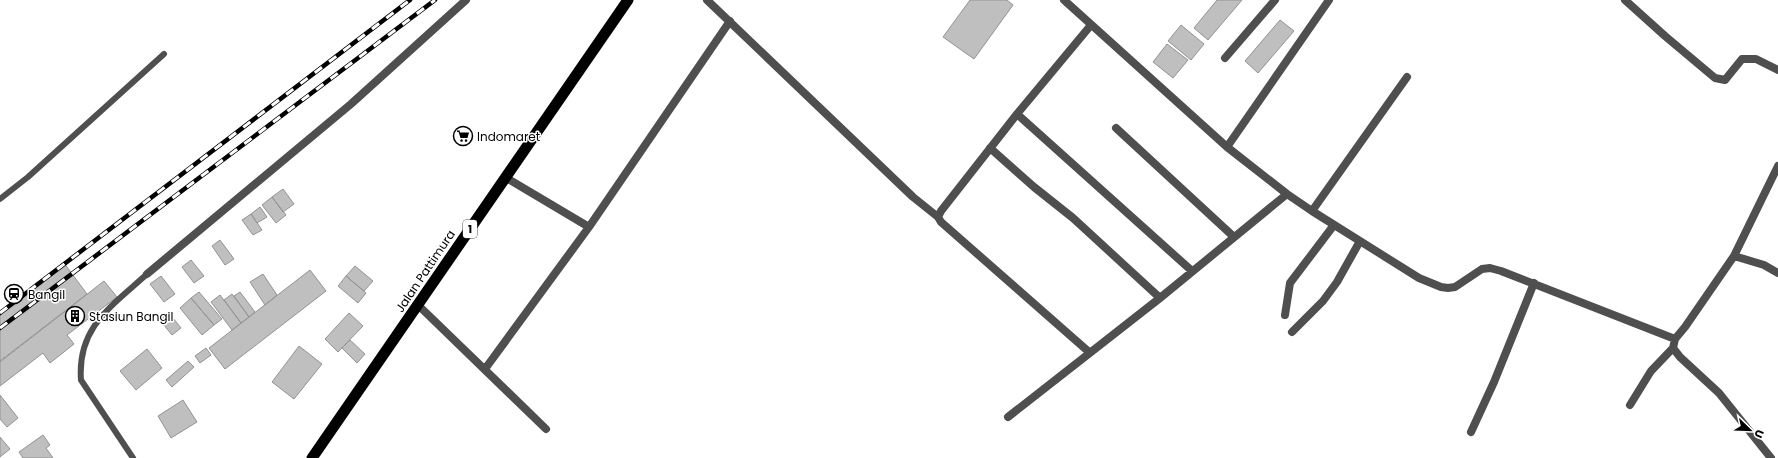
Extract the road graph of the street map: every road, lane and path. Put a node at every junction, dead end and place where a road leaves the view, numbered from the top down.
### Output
1 (466, 0) edge
2 (628, 0) edge
3 (707, 0) edge
4 (1064, 0) edge
5 (1275, 0) edge
6 (1329, 0) edge
7 (1625, 0) edge
8 (730, 21) junction
9 (1091, 26) junction
10 (164, 54) dead end
11 (1224, 58) dead end
12 (1778, 70) edge
13 (1407, 76) dead end
14 (1017, 114) junction
15 (1116, 128) dead end
16 (1227, 147) junction
17 (990, 148) junction
18 (1778, 166) edge
19 (505, 177) junction
20 (1287, 194) junction
21 (0, 199) edge
22 (1312, 211) junction
23 (938, 217) junction
24 (1334, 225) junction
25 (589, 227) junction
26 (1234, 237) junction
27 (1360, 242) junction
28 (1734, 256) junction
29 (1192, 271) junction
30 (146, 274) joint
31 (1778, 274) edge
32 (1534, 284) junction
33 (1160, 298) junction
34 (418, 305) junction
35 (1285, 315) dead end
36 (1292, 332) dead end
37 (1675, 339) junction
38 (1673, 348) junction
39 (1089, 352) junction
40 (485, 369) junction
41 (1630, 405) dead end
42 (1008, 417) dead end
43 (546, 429) dead end
44 (1471, 432) dead end
45 (133, 458) edge
46 (312, 458) edge
47 (1771, 458) edge

1 - 30 street
2 - 19 highway, Jalan Pattimura / 1
3 - 8 street
4 - 9 street
5 - 11 street
6 - 16 street
7 - 12 street
8 - 23 street
8 - 25 street
9 - 14 street
9 - 16 street
10 - 21 lane
13 - 22 street
14 - 17 street
14 - 29 street
15 - 26 street
16 - 20 street
17 - 23 street
17 - 33 street
18 - 28 street
19 - 25 street
19 - 34 highway, Jalan Pattimura / 1
20 - 22 street
20 - 26 street
22 - 24 street
23 - 39 street
24 - 27 street
24 - 35 street
25 - 40 street
26 - 29 street
27 - 32 street
27 - 36 street
28 - 31 street
28 - 37 street
29 - 33 street
30 - 45 lane
32 - 37 street
32 - 44 street
33 - 39 street
34 - 40 street
34 - 46 highway, Jalan Pattimura / 1
37 - 38 street
38 - 41 street
38 - 47 street
39 - 42 street
40 - 43 street

